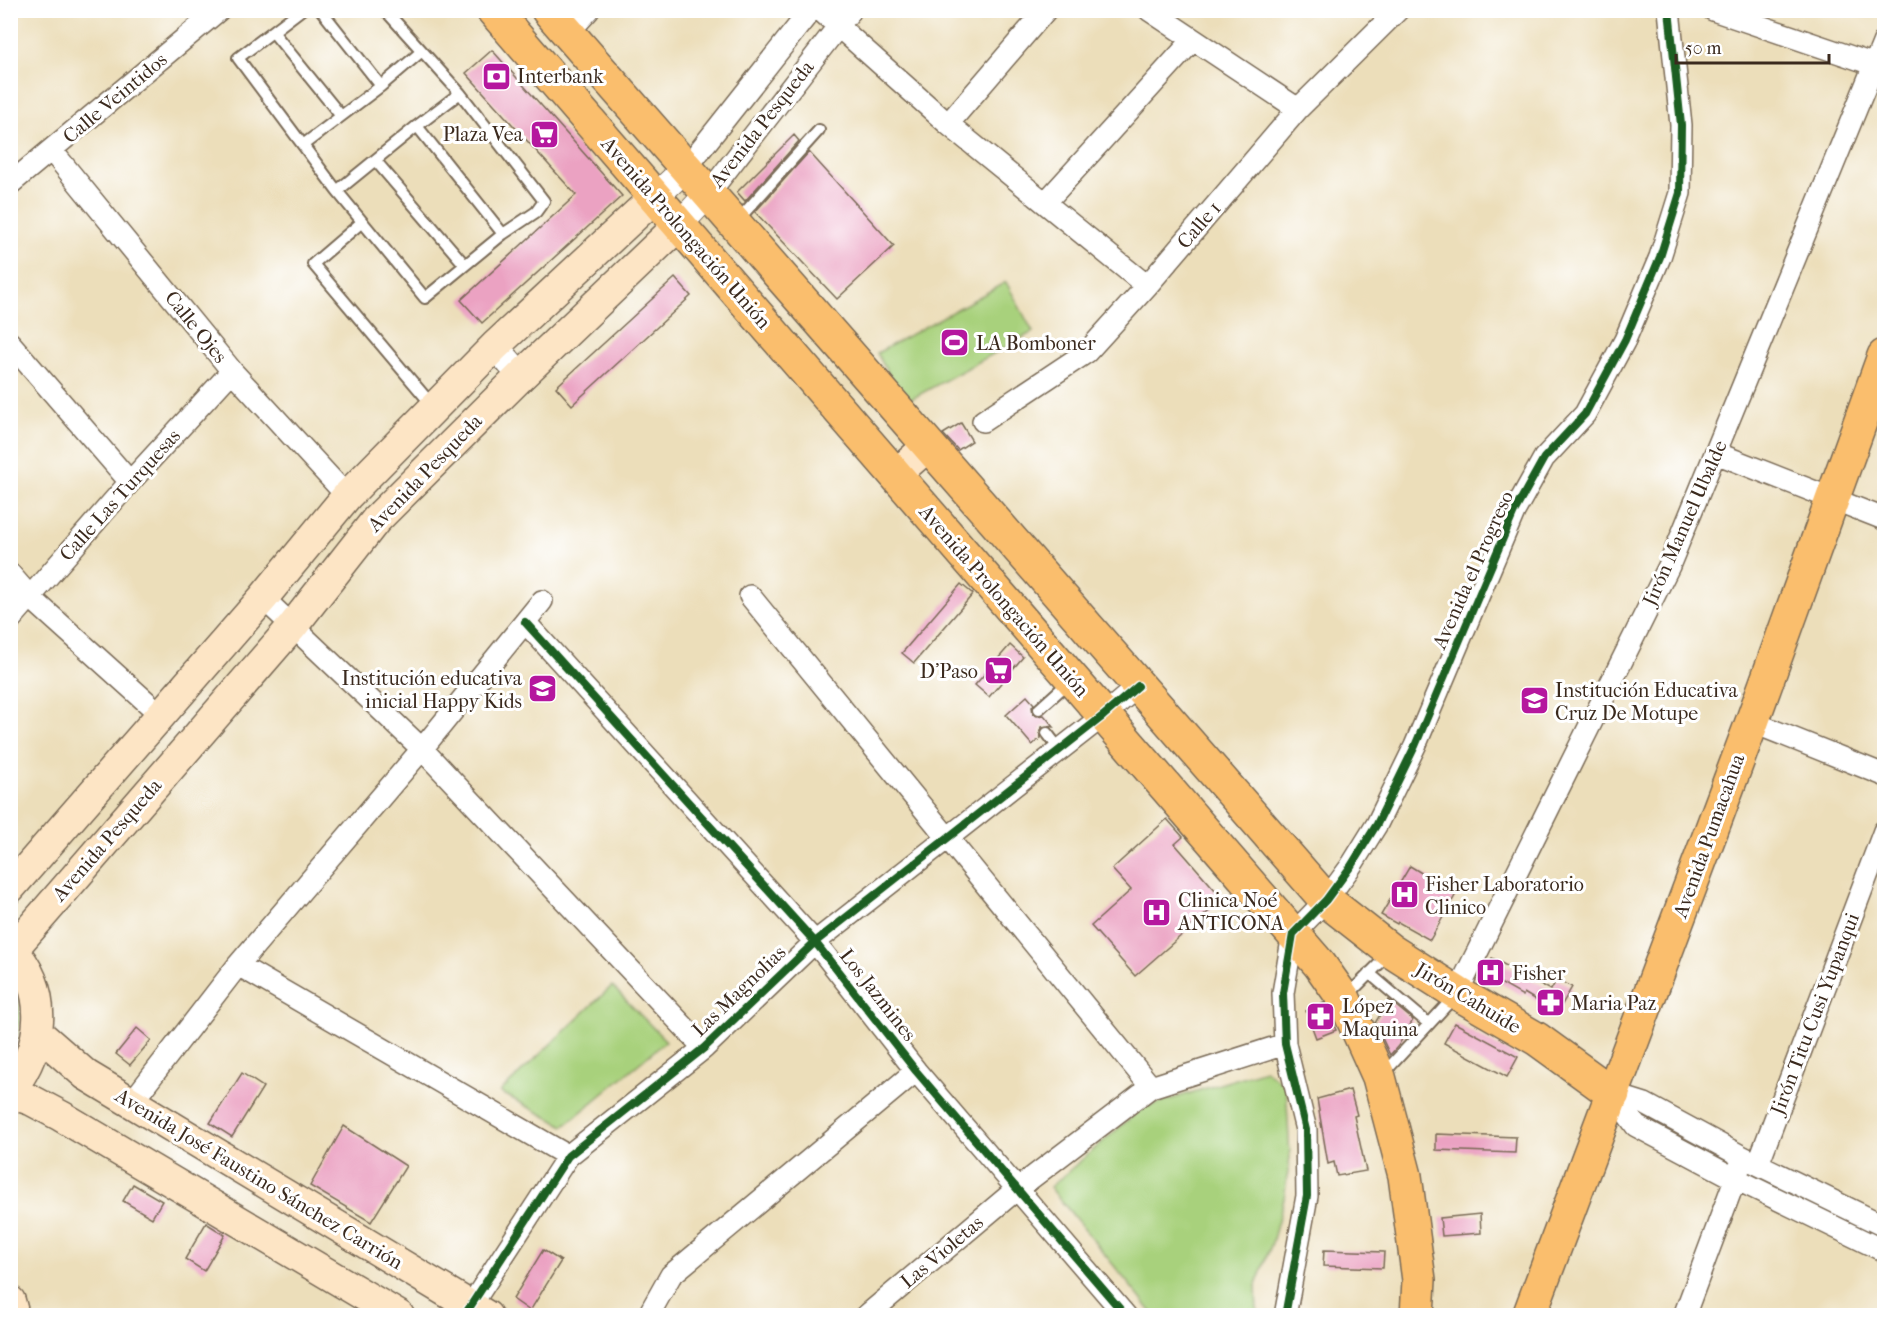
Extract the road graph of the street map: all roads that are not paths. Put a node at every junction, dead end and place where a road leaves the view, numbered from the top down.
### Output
1 (219, 10) edge
2 (301, 10) edge
3 (321, 10) edge
4 (385, 10) edge
5 (493, 10) edge
6 (812, 10) edge
7 (820, 10) edge
8 (851, 10) edge
9 (1046, 10) edge
10 (1149, 10) edge
11 (1669, 10) edge
12 (1713, 10) edge
13 (1388, 14) edge
14 (568, 18) edge
15 (1767, 19) edge
16 (838, 28) junction
17 (273, 32) junction
18 (1193, 40) junction
19 (1884, 41) edge
20 (422, 51) junction
21 (1880, 67) edge
22 (381, 86) junction
23 (460, 93) junction
24 (1298, 109) junction
25 (341, 116) junction
26 (948, 124) junction
27 (417, 126) junction
28 (819, 130) dead end
29 (303, 145) junction
30 (52, 152) junction
31 (375, 160) junction
32 (686, 168) junction
33 (10, 184) edge
34 (337, 191) junction
35 (708, 194) junction
36 (655, 198) junction
37 (1045, 203) junction
38 (362, 222) junction
39 (734, 224) junction
40 (679, 225) junction
41 (503, 234) junction
42 (465, 265) junction
43 (1147, 286) junction
44 (10, 343) edge
45 (495, 346) junction
46 (1884, 356) edge
47 (232, 371) junction
48 (521, 376) junction
49 (434, 408) junction
50 (983, 421) dead end
51 (928, 446) junction
52 (1716, 453) junction
53 (895, 475) junction
54 (130, 482) junction
55 (347, 496) junction
56 (1832, 498) junction
57 (1884, 519) edge
58 (10, 574) edge
59 (750, 596) dead end
60 (30, 597) junction
61 (263, 598) junction
62 (542, 601) dead end
63 (10, 620) edge
64 (525, 622) junction
65 (292, 627) junction
66 (1072, 679) junction
67 (1138, 686) junction
68 (1039, 709) dead end
69 (160, 715) junction
70 (1103, 716) junction
71 (1752, 722) junction
72 (1047, 733) dead end
73 (422, 749) junction
74 (1060, 750) junction
75 (1884, 776) edge
76 (1884, 831) edge
77 (947, 838) junction
78 (10, 888) edge
79 (1326, 900) junction
80 (1293, 934) junction
81 (815, 942) junction
82 (12, 948) edge
83 (1380, 962) junction
84 (238, 965) junction
85 (1457, 993) junction
86 (1344, 999) junction
87 (1429, 1024) junction
88 (38, 1033) junction
89 (1285, 1044) junction
90 (704, 1048) junction
91 (916, 1071) junction
92 (1379, 1077) junction
93 (1151, 1087) junction
94 (10, 1092) edge
95 (1613, 1094) junction
96 (132, 1102) junction
97 (568, 1156) junction
98 (1750, 1160) junction
99 (1736, 1179) junction
100 (1017, 1189) junction
101 (1884, 1226) edge
102 (1884, 1251) edge
103 (10, 1301) edge
104 (474, 1312) edge
105 (1122, 1314) edge
106 (14, 1316) edge
107 (399, 1316) edge
108 (648, 1316) edge
109 (866, 1316) edge
110 (1285, 1316) edge
111 (1417, 1316) edge
112 (1529, 1316) edge
113 (1684, 1316) edge

1 - 30 street, Calle Veintidos
2 - 17 lane
3 - 22 lane
4 - 20 lane
5 - 36 main road, Avenida Prolongación Unión
6 - 32 street, Avenida Pesqueda
7 - 16 street
8 - 16 street, Avenida Pesqueda
9 - 26 street
10 - 18 street
11 - 79 street, Avenida el Progreso
12 - 15 street
13 - 24 street, Calle 1
14 - 32 main road
15 - 21 street
16 - 26 street
16 - 35 street, Avenida Pesqueda
17 - 25 lane
17 - 29 lane
18 - 24 street
18 - 37 street
19 - 21 street, Jirón Manuel Ubalde
20 - 22 lane
20 - 23 lane
21 - 52 street, Jirón Manuel Ubalde
22 - 25 lane
23 - 27 lane
23 - 41 lane
24 - 43 street, Calle 1
25 - 29 lane
26 - 37 street
27 - 31 lane
27 - 41 lane
28 - 39 lane
29 - 34 lane
30 - 33 street, Calle Veintidos
30 - 47 street, Calle Ojes
31 - 34 lane
31 - 42 lane
32 - 35 main road
32 - 36 street, Avenida Pesqueda
34 - 38 lane
35 - 39 main road
35 - 40 street, Avenida Pesqueda
36 - 40 main road, Avenida Prolongación Unión
36 - 45 main road, Avenida Pesqueda
37 - 43 street
38 - 42 lane
38 - 49 lane
39 - 51 main road
40 - 48 main road, Avenida Pesqueda
40 - 53 main road, Avenida Prolongación Unión
41 - 42 lane
43 - 50 street, Calle 1
44 - 54 street
45 - 48 street
45 - 49 main road, Avenida Pesqueda
46 - 56 main road, Avenida Pumacahua
47 - 54 street, Calle Las Turquesas
47 - 55 street, Calle Ojes
48 - 65 main road, Avenida Pesqueda
49 - 55 main road, Avenida Pesqueda
51 - 53 main road
51 - 67 main road
52 - 56 street
52 - 85 street, Jirón Manuel Ubalde
53 - 66 main road, Avenida Prolongación Unión
54 - 60 street, Calle Las Turquesas
55 - 61 main road, Avenida Pesqueda
56 - 57 street
56 - 71 main road, Avenida Pumacahua
58 - 60 street
59 - 77 street
60 - 63 street, Calle Las Turquesas
60 - 69 street
61 - 65 street
61 - 69 main road, Avenida Pesqueda
62 - 64 street
64 - 73 street
64 - 81 street, Los Jazmines
65 - 73 street
65 - 82 main road, Avenida Pesqueda
66 - 68 lane
66 - 70 main road, Avenida Prolongación Unión
67 - 70 street, Las Magnolias
67 - 79 main road
69 - 78 main road, Avenida Pesqueda
70 - 74 street, Las Magnolias
70 - 80 main road, Avenida Prolongación Unión
71 - 75 street
71 - 95 main road, Avenida Pumacahua
72 - 74 lane
73 - 84 street
73 - 90 street
74 - 77 street, Las Magnolias
76 - 98 street, Jirón Titu Cusi Yupanqui
77 - 81 street, Las Magnolias
77 - 93 street
79 - 80 street, Avenida el Progreso
79 - 83 main road, Jirón Cahuide
80 - 86 main road, Avenida Prolongación Unión
80 - 89 street
81 - 90 street, Las Magnolias
81 - 91 street, Los Jazmines
82 - 88 main road
83 - 85 main road, Jirón Cahuide
83 - 86 lane
83 - 87 lane
84 - 96 street
84 - 97 street
85 - 87 lane
85 - 95 main road, Jirón Cahuide
86 - 92 main road, Avenida Prolongación Unión
87 - 92 lane
88 - 94 main road
88 - 96 main road, Avenida José Faustino Sánchez Carrión
89 - 93 street, Las Violetas
89 - 110 street
90 - 97 street, Las Magnolias
91 - 100 street, Los Jazmines
91 - 108 street
92 - 111 main road, Avenida Prolongación Unión
93 - 100 street, Las Violetas
94 - 107 main road
95 - 98 street, Jirón Cahuide
95 - 99 street, Jirón Cahuide
95 - 112 main road, Avenida Pumacahua
96 - 104 main road, Avenida José Faustino Sánchez Carrión
97 - 104 street, Las Magnolias
98 - 99 street, Jirón Titu Cusi Yupanqui
98 - 101 street, Jirón Cahuide
99 - 102 street, Jirón Cahuide
99 - 113 street, Jirón Titu Cusi Yupanqui
100 - 105 street, Los Jazmines
100 - 109 street, Las Violetas
103 - 106 main road

